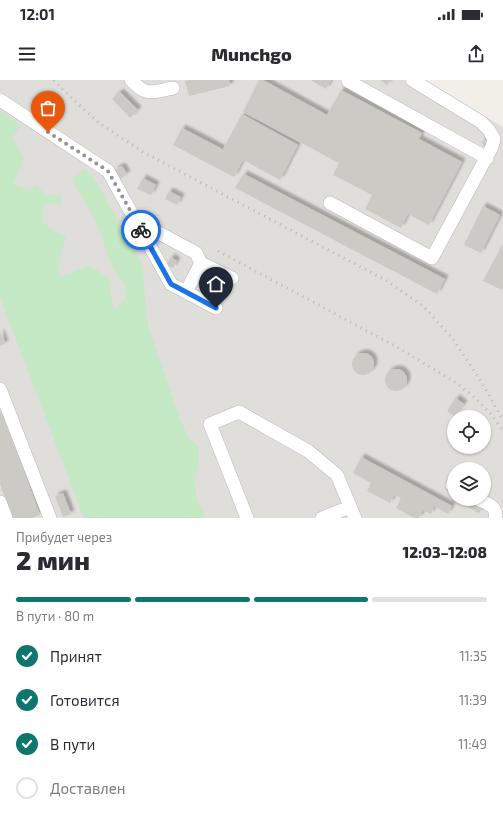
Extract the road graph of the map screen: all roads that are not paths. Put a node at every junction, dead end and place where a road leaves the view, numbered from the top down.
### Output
1 (131, 80) edge
2 (412, 80) edge
3 (348, 82) dead end
4 (173, 88) dead end
5 (0, 100) edge
6 (499, 142) edge
7 (487, 158) junction
8 (330, 203) dead end
9 (135, 220) junction
10 (201, 263) junction
11 (232, 278) dead end
12 (186, 292) junction
13 (216, 308) dead end
14 (1, 396) edge
15 (0, 502) edge
16 (490, 506) edge
17 (352, 513) edge
18 (6, 518) edge
19 (50, 518) edge
20 (248, 518) edge
21 (322, 518) edge
22 (494, 518) edge

1 - 4 lane
2 - 6 lane
3 - 7 lane
5 - 9 lane
6 - 7 lane
7 - 8 lane
9 - 10 lane
9 - 12 lane
10 - 11 lane
10 - 12 lane
12 - 13 lane
14 - 19 lane
15 - 18 lane
16 - 22 lane
17 - 20 lane
17 - 21 lane

